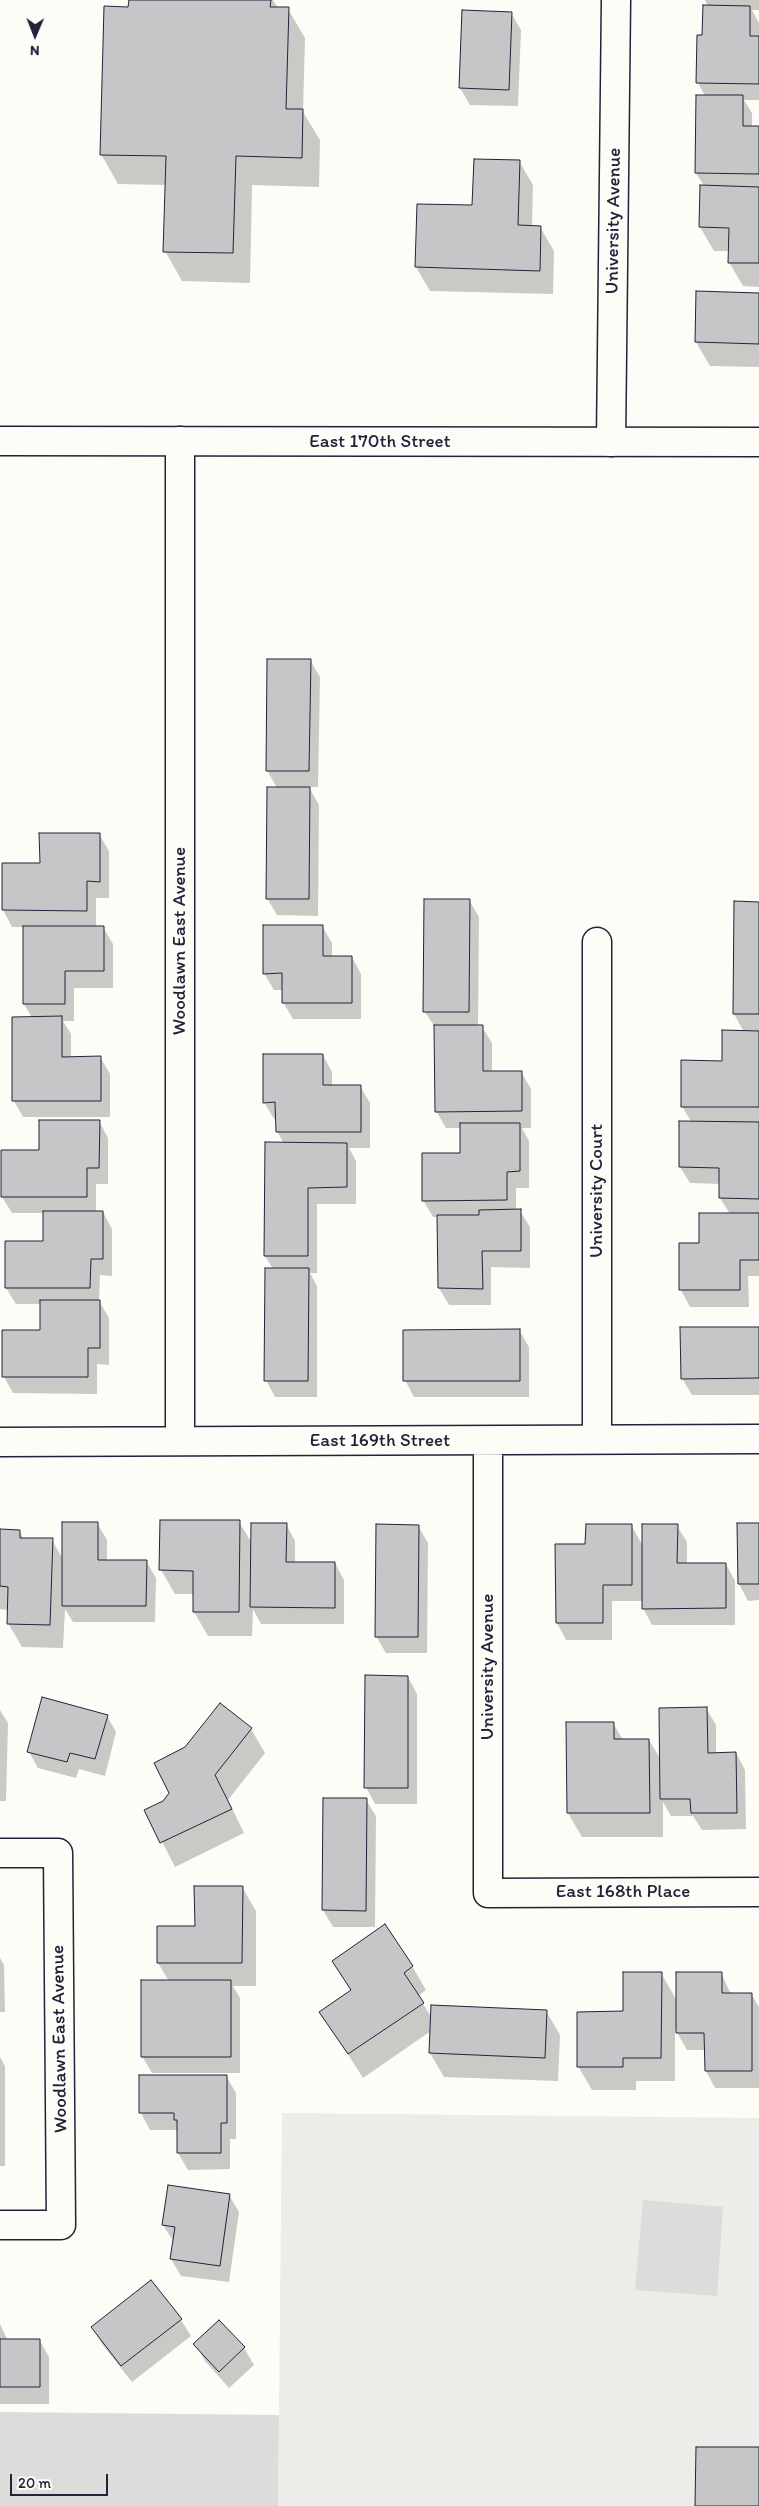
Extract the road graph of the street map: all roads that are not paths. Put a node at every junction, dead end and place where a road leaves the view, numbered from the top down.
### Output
1 (616, 0) edge
2 (0, 441) edge
3 (180, 441) junction
4 (611, 442) junction
5 (759, 442) edge
6 (597, 942) dead end
7 (597, 1439) junction
8 (759, 1439) edge
9 (180, 1441) junction
10 (488, 1441) junction
11 (0, 1442) edge
12 (0, 1853) edge
13 (488, 1892) joint
14 (759, 1892) edge
15 (0, 2225) edge

1 - 4 street, University Avenue
2 - 3 street, East 170th Street
3 - 4 street, East 170th Street
3 - 9 street, Woodlawn East Avenue
4 - 5 street, East 170th Street
6 - 7 street, University Court
7 - 8 street, East 169th Street
7 - 10 street, East 169th Street
9 - 10 street, East 169th Street
9 - 11 street, East 169th Street
10 - 13 street, University Avenue
12 - 15 street, Woodlawn East Avenue
13 - 14 street, East 168th Place

